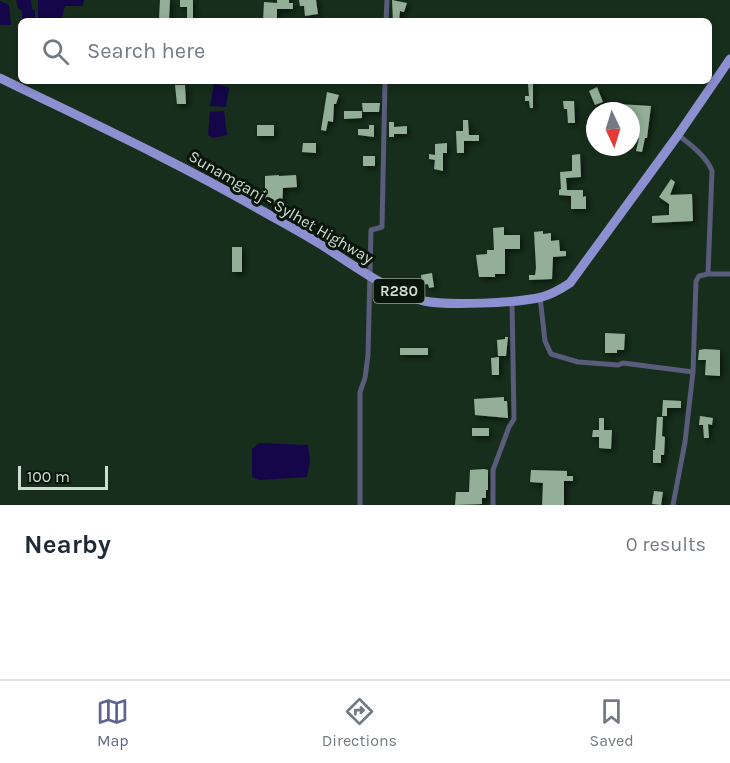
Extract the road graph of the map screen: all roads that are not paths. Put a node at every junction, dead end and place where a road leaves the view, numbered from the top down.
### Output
1 (387, 0) edge
2 (386, 18) edge
3 (730, 59) edge
4 (0, 78) edge
5 (385, 84) edge
6 (678, 135) junction
7 (708, 274) junction
8 (730, 274) edge
9 (370, 276) junction
10 (540, 297) junction
11 (512, 301) junction
12 (693, 372) junction
13 (360, 505) edge
14 (493, 505) edge
15 (673, 505) edge

1 - 2 street
3 - 6 main road, Sunamganj - Sylhet Highway / R280
4 - 9 main road, Sunamganj - Sylhet Highway / R280
5 - 9 street
6 - 7 street
6 - 10 main road, Sunamganj - Sylhet Highway / R280
7 - 8 street
7 - 12 street
9 - 11 main road, Sunamganj - Sylhet Highway / R280
9 - 13 street
10 - 11 main road, Sunamganj - Sylhet Highway / R280
10 - 12 street
11 - 14 street
12 - 15 street

